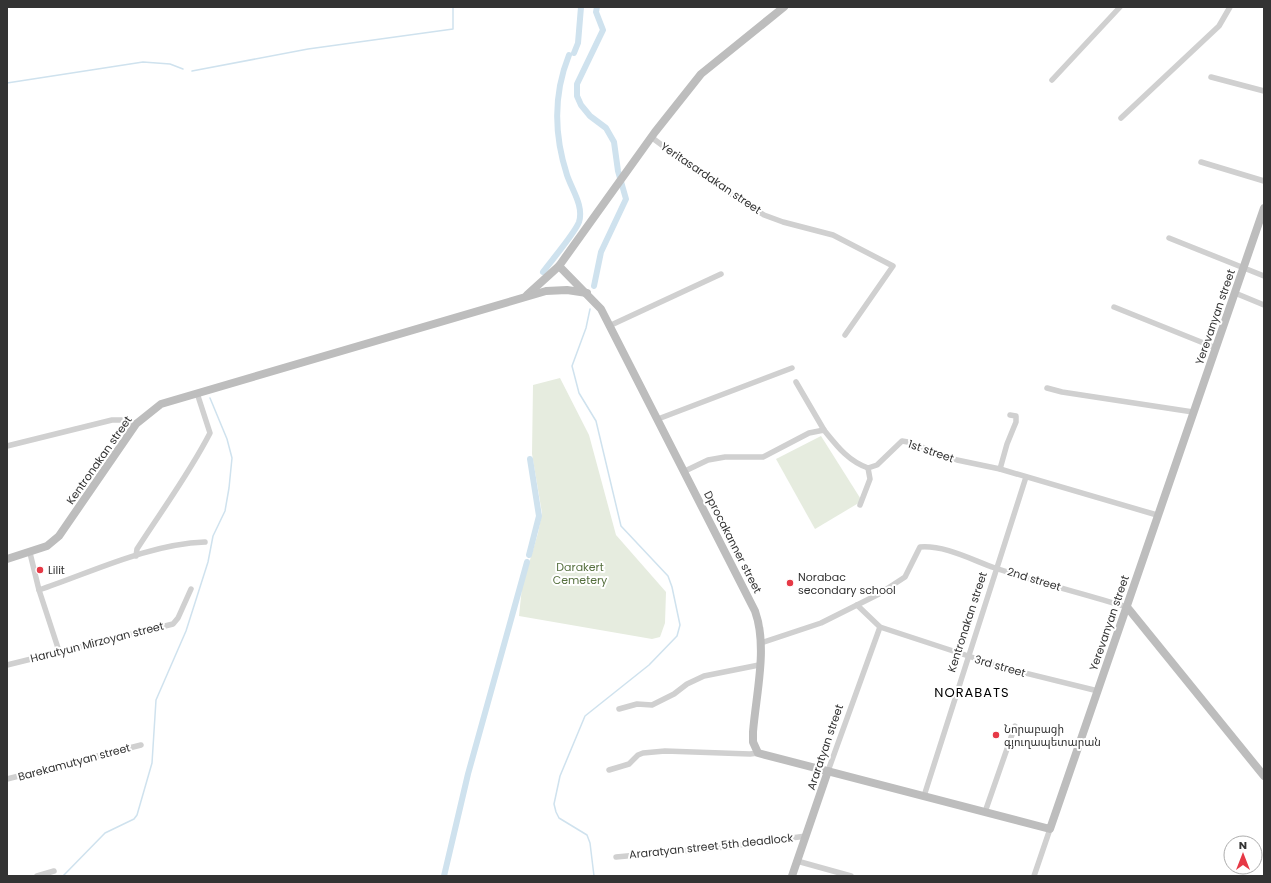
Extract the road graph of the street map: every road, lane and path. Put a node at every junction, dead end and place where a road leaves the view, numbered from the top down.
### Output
1 (784, 7) edge
2 (1120, 7) edge
3 (1230, 7) edge
4 (1210, 77) dead end
5 (1052, 80) dead end
6 (1264, 91) edge
7 (1121, 118) dead end
8 (651, 137) junction
9 (1201, 162) dead end
10 (1264, 181) edge
11 (1264, 208) edge
12 (1169, 238) dead end
13 (559, 266) junction
14 (1244, 268) junction
15 (721, 274) dead end
16 (1264, 276) edge
17 (587, 293) junction
18 (1235, 293) junction
19 (525, 298) junction
20 (1264, 306) edge
21 (1114, 307) dead end
22 (609, 326) junction
23 (845, 335) dead end
24 (1216, 348) junction
25 (792, 368) dead end
26 (796, 382) dead end
27 (1047, 388) dead end
28 (197, 393) junction
29 (1193, 412) junction
30 (1010, 415) dead end
31 (658, 418) junction
32 (136, 424) junction
33 (824, 430) junction
34 (7, 446) edge
35 (868, 468) junction
36 (1000, 469) junction
37 (685, 471) junction
38 (1026, 477) junction
39 (860, 505) dead end
40 (1157, 515) junction
41 (206, 542) dead end
42 (30, 553) junction
43 (136, 556) junction
44 (7, 559) edge
45 (996, 568) junction
46 (191, 589) dead end
47 (39, 590) junction
48 (857, 606) junction
49 (1127, 607) junction
50 (880, 627) junction
51 (761, 643) junction
52 (58, 651) junction
53 (967, 656) junction
54 (760, 664) junction
55 (7, 665) edge
56 (1098, 691) junction
57 (619, 709) dead end
58 (1015, 726) dead end
59 (141, 745) dead end
60 (758, 753) junction
61 (609, 770) dead end
62 (828, 771) junction
63 (1264, 776) edge
64 (7, 779) edge
65 (924, 796) junction
66 (985, 812) junction
67 (1050, 829) junction
68 (806, 836) junction
69 (616, 857) dead end
70 (798, 861) junction
71 (54, 871) dead end
72 (37, 876) edge
73 (792, 876) edge
74 (851, 876) edge
75 (1034, 876) edge

1 - 8 main road
2 - 5 street
3 - 7 street
4 - 6 street
8 - 13 main road
8 - 23 street, Yeritasardakan street
9 - 10 street
11 - 14 main road, Yerevanyan street
12 - 14 street
13 - 17 main road, Dprocakanner street
13 - 19 main road
14 - 16 street
14 - 18 main road, Yerevanyan street
15 - 22 street
17 - 19 main road, Kentronakan street
17 - 22 main road, Dprocakanner street
18 - 20 street
18 - 24 main road, Yerevanyan street
19 - 28 main road, Kentronakan street
21 - 24 street
22 - 31 main road, Dprocakanner street
24 - 29 main road, Yerevanyan street
25 - 31 street
26 - 33 street
27 - 29 street
28 - 32 main road, Kentronakan street
28 - 43 street
29 - 40 main road, Yerevanyan street
30 - 36 street
31 - 37 main road, Dprocakanner street
32 - 34 street
32 - 42 main road, Kentronakan street
33 - 35 street
33 - 37 street
35 - 36 street, 1st street
35 - 39 street
36 - 38 street, 1st street
37 - 51 main road, Dprocakanner street
38 - 40 street, 1st street
38 - 45 street, Kentronakan street
40 - 49 main road, Yerevanyan street
41 - 43 street
42 - 44 main road, Kentronakan street
42 - 47 street
43 - 47 street
45 - 48 street, 2nd street
45 - 49 street, 2nd street
45 - 53 street, Kentronakan street
46 - 52 street, Harutyun Mirzoyan street
47 - 52 street
48 - 50 street
48 - 51 street, 2nd street
49 - 56 main road, Yerevanyan street
49 - 63 main road
50 - 53 street, 3rd street
50 - 62 street, Araratyan street
51 - 54 main road, Dprocakanner street
52 - 55 street, Harutyun Mirzoyan street
53 - 56 street, 3rd street
53 - 65 street, Kentronakan street
54 - 57 street
54 - 60 main road, Dprocakanner street
56 - 67 main road, Yerevanyan street
58 - 66 street
59 - 64 street, Barekamutyan street
60 - 61 street
60 - 62 main road
62 - 65 main road
62 - 68 main road, Araratyan street
65 - 66 main road
66 - 67 main road
67 - 75 street
68 - 69 street, Araratyan street 5th deadlock
68 - 70 main road, Araratyan street
70 - 73 main road, Araratyan street
70 - 74 street
71 - 72 street

